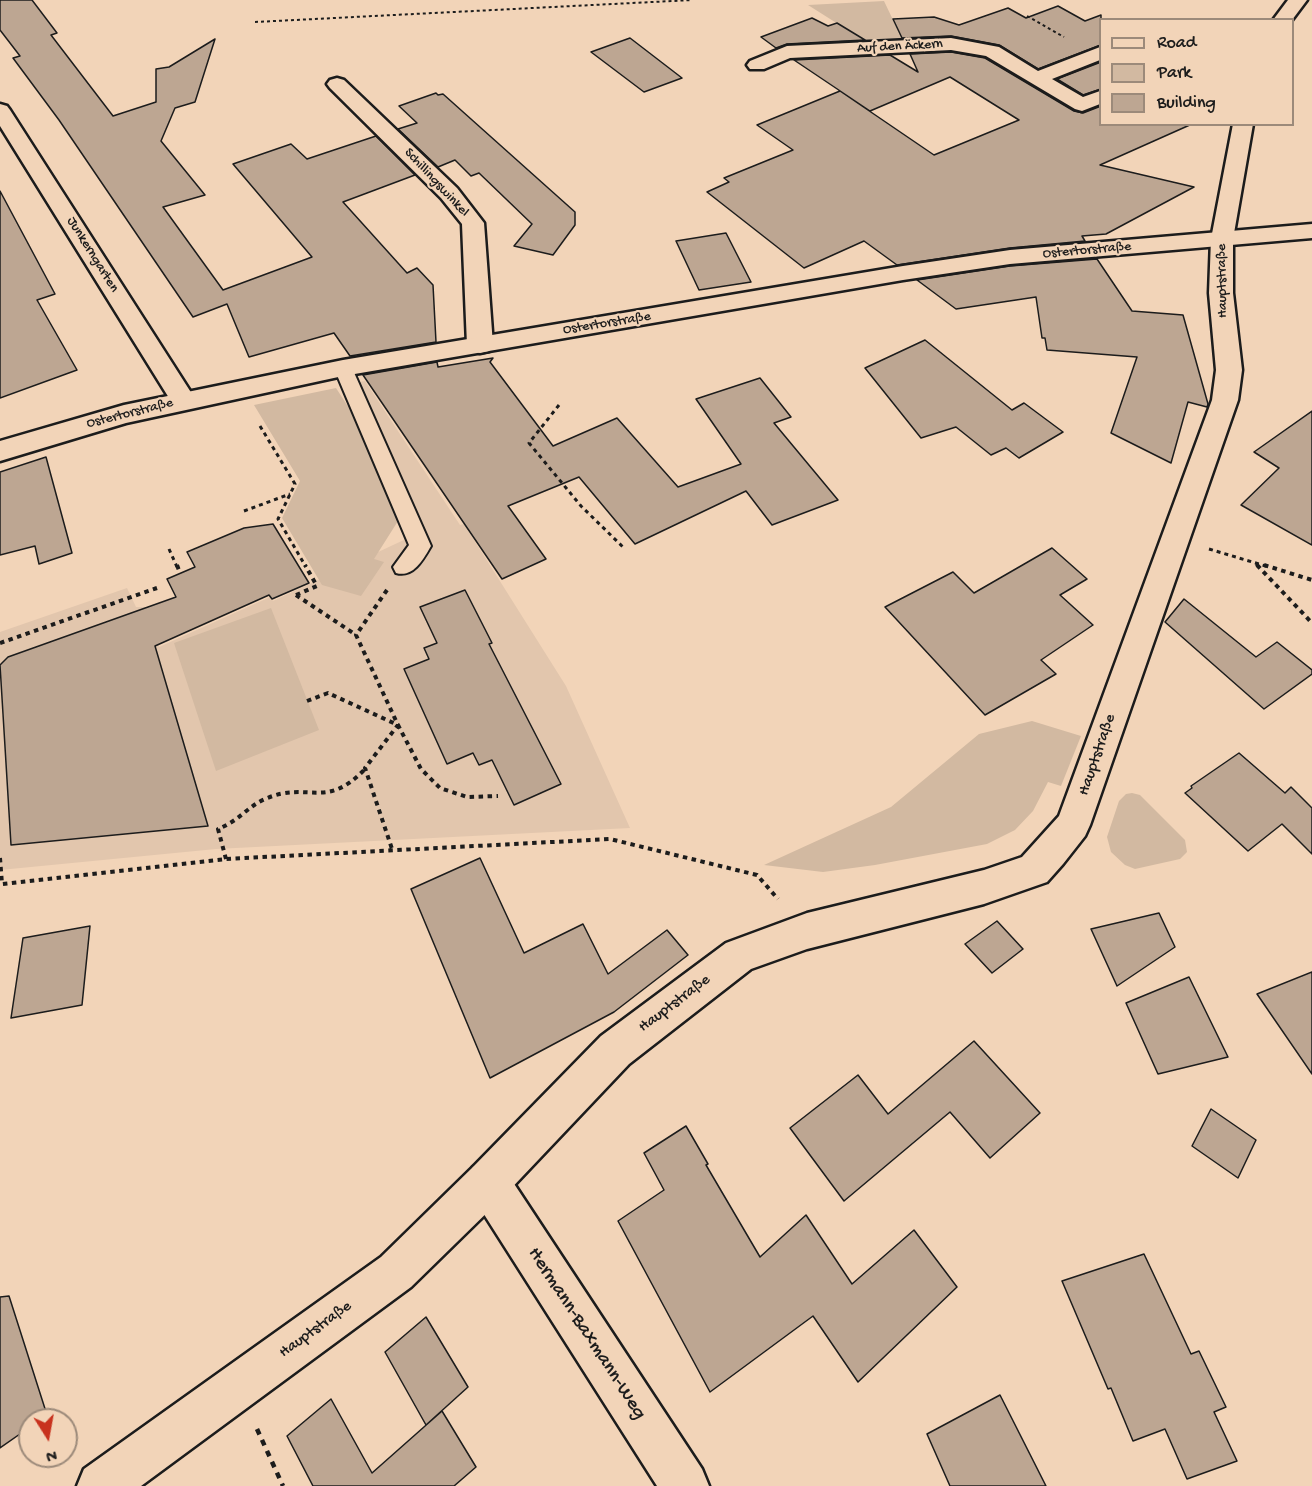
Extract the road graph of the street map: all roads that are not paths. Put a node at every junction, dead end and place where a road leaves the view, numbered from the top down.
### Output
1 (1298, 0) edge
2 (1284, 18) edge
3 (1099, 54) edge
4 (757, 65) dead end
5 (1067, 66) junction
6 (1037, 78) junction
7 (337, 84) dead end
8 (1099, 84) edge
9 (1099, 98) edge
10 (0, 110) edge
11 (1243, 126) edge
12 (1312, 231) edge
13 (1222, 239) junction
14 (480, 345) junction
15 (343, 368) junction
16 (183, 400) junction
17 (0, 451) edge
18 (404, 567) road end
19 (488, 1182) junction
20 (101, 1486) edge
21 (685, 1486) edge

1 - 2 street
3 - 5 street
4 - 6 street, Auf den Äckern
5 - 6 street
5 - 8 street
6 - 9 street, Auf den Äckern
7 - 14 street, Schillingswinkel
10 - 16 street, Junkerngarten
11 - 13 street, Hauptstraße
12 - 13 street, Ostertorstraße
13 - 14 street, Ostertorstraße
13 - 19 street, Hauptstraße
14 - 15 street, Ostertorstraße
15 - 16 street, Ostertorstraße
15 - 18 lane
16 - 17 street, Ostertorstraße
19 - 20 street, Hauptstraße
19 - 21 street, Hermann-Baxmann-Weg

